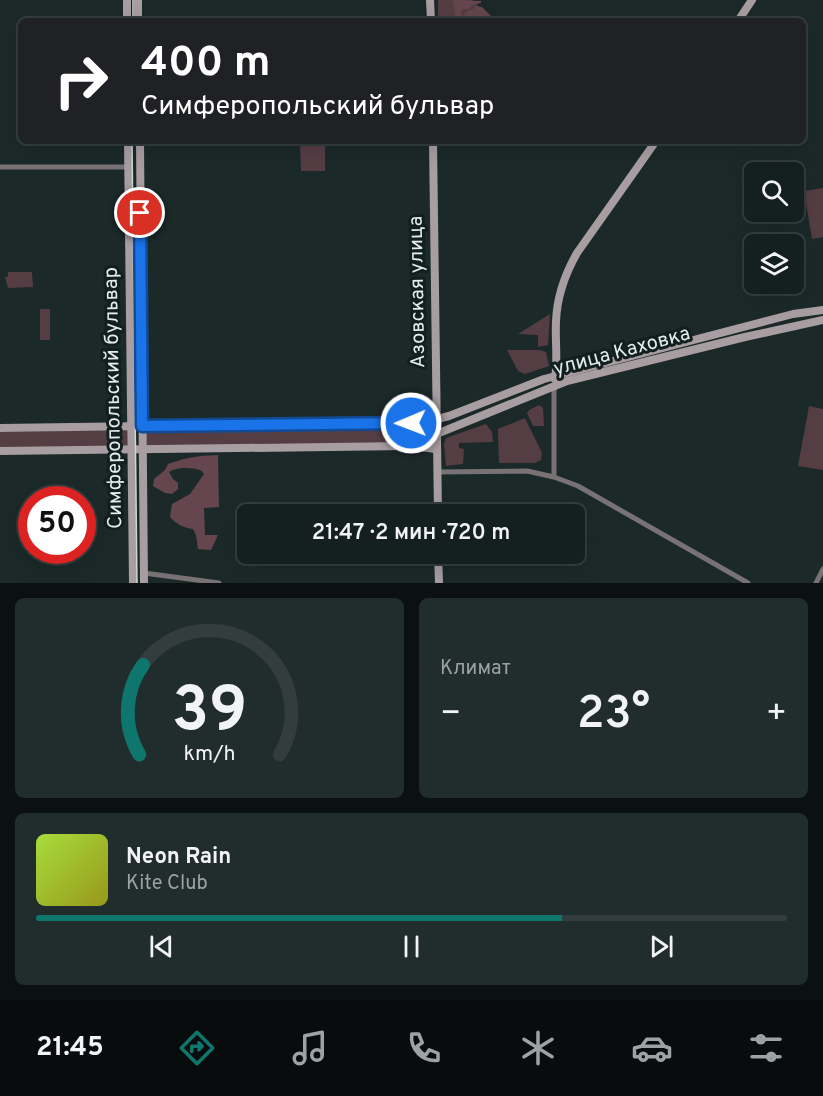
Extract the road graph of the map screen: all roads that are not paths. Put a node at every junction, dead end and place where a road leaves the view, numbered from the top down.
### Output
1 (127, 0) edge
2 (138, 0) edge
3 (430, 0) edge
4 (752, 0) edge
5 (127, 18) edge
6 (138, 18) edge
7 (431, 18) edge
8 (740, 18) edge
9 (128, 144) edge
10 (140, 144) edge
11 (433, 144) edge
12 (654, 144) edge
13 (0, 167) edge
14 (128, 167) junction
15 (823, 310) edge
16 (823, 320) edge
17 (555, 376) junction
18 (554, 386) junction
19 (436, 420) junction
20 (417, 423) junction
21 (396, 424) junction
22 (131, 426) junction
23 (142, 426) junction
24 (0, 428) edge
25 (436, 434) junction
26 (414, 444) junction
27 (396, 447) junction
28 (132, 450) junction
29 (143, 450) junction
30 (436, 450) junction
31 (0, 451) edge
32 (437, 472) junction
33 (554, 477) junction
34 (438, 504) edge
35 (438, 564) edge
36 (823, 569) edge
37 (144, 573) junction
38 (133, 583) edge
39 (144, 583) edge
40 (219, 583) edge
41 (439, 583) edge
42 (748, 583) edge
43 (816, 583) edge

1 - 5 main road
2 - 6 main road
3 - 7 main road
4 - 8 main road
9 - 14 main road, Симферопольский бульвар
10 - 23 main road, Симферопольский бульвар
11 - 19 main road, Азовская улица
12 - 17 main road
13 - 14 street
14 - 22 main road, Симферопольский бульвар
15 - 17 main road, улица Каховка
16 - 18 main road, улица Каховка
17 - 18 main road
17 - 19 main road, улица Каховка
18 - 25 main road, улица Каховка
18 - 33 street
19 - 20 main road, улица Каховка
19 - 25 main road, Азовская улица
20 - 21 main road, улица Каховка
20 - 26 street
21 - 23 main road, улица Каховка
21 - 27 street
22 - 23 main road, улица Каховка
22 - 24 main road, улица Каховка
22 - 28 main road, Симферопольский бульвар
23 - 29 main road, Симферопольский бульвар
25 - 26 main road, улица Каховка
25 - 30 main road, Азовская улица
26 - 27 main road
26 - 30 main road
27 - 29 main road
28 - 29 main road
28 - 31 main road
28 - 38 main road, Симферопольский бульвар
29 - 37 main road, Симферопольский бульвар
30 - 32 main road, Азовская улица
32 - 33 street
32 - 34 main road, Азовская улица
33 - 42 street
35 - 41 main road
36 - 43 street
37 - 39 main road, Симферопольский бульвар
37 - 40 street

